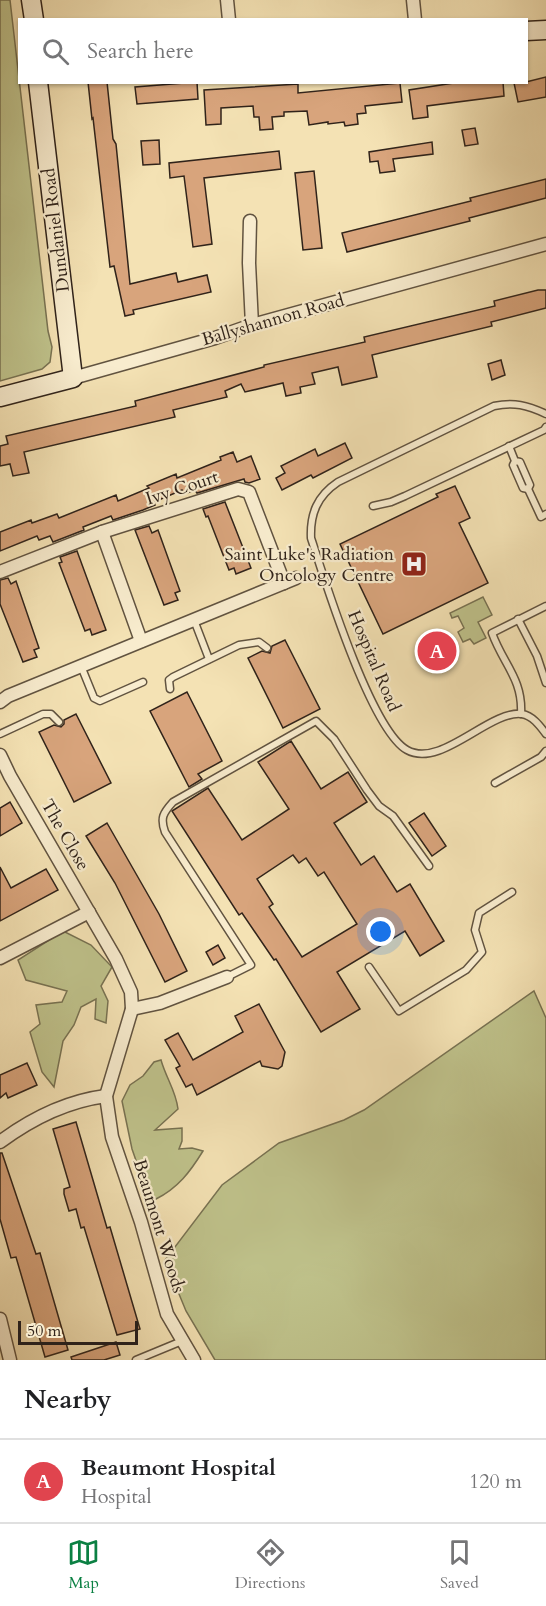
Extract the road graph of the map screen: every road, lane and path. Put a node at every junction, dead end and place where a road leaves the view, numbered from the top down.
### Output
1 (31, 0) edge
2 (227, 0) edge
3 (413, 0) edge
4 (34, 18) edge
5 (229, 18) edge
6 (415, 18) edge
7 (546, 30) edge
8 (528, 32) edge
9 (38, 84) edge
10 (250, 221) dead end
11 (546, 244) edge
12 (252, 325) junction
13 (73, 378) junction
14 (0, 397) edge
15 (546, 414) edge
16 (546, 427) edge
17 (509, 446) junction
18 (373, 506) dead end
19 (546, 514) edge
20 (102, 532) junction
21 (0, 572) edge
22 (296, 578) dead end
23 (284, 583) junction
24 (546, 606) edge
25 (518, 619) junction
26 (193, 620) junction
27 (141, 641) junction
28 (267, 648) dead end
29 (209, 659) junction
30 (80, 666) junction
31 (143, 682) dead end
32 (546, 683) edge
33 (170, 689) dead end
34 (0, 702) edge
35 (522, 714) junction
36 (59, 722) dead end
37 (0, 734) edge
38 (546, 734) edge
39 (546, 752) edge
40 (0, 755) edge
41 (5, 779) edge
42 (495, 783) dead end
43 (429, 866) dead end
44 (512, 892) dead end
45 (89, 912) junction
46 (0, 958) edge
47 (369, 967) dead end
48 (227, 977) joint
49 (132, 1009) junction
50 (106, 1096) junction
51 (0, 1142) edge
52 (0, 1319) edge
53 (182, 1341) junction
54 (6, 1353) edge
55 (136, 1360) edge
56 (194, 1360) edge

1 - 4 street
2 - 5 street
3 - 6 street
7 - 8 street
9 - 13 street, Dundaniel Road
10 - 12 street
11 - 12 street, Ballyshannon Road
12 - 13 street, Ballyshannon Road
13 - 14 street, Ballyshannon Road
15 - 35 lane, Hospital Road
16 - 17 lane
17 - 18 lane
17 - 19 lane
20 - 21 street, Ivy Court
20 - 23 street, Ivy Court
20 - 27 street
22 - 23 street
23 - 26 street
24 - 25 lane
25 - 32 lane
25 - 35 lane
26 - 27 street
26 - 29 lane
27 - 30 street
28 - 29 lane
29 - 33 lane
30 - 31 lane
30 - 34 street
35 - 38 lane
36 - 37 lane
39 - 42 lane
40 - 41 street
41 - 45 street, The Close
43 - 48 lane
44 - 47 lane
45 - 46 street
45 - 49 street, The Close
48 - 49 street
49 - 50 street, The Close
50 - 51 street
50 - 53 street, Beaumont Woods
52 - 54 street
53 - 55 lane
53 - 56 street, Beaumont Woods

